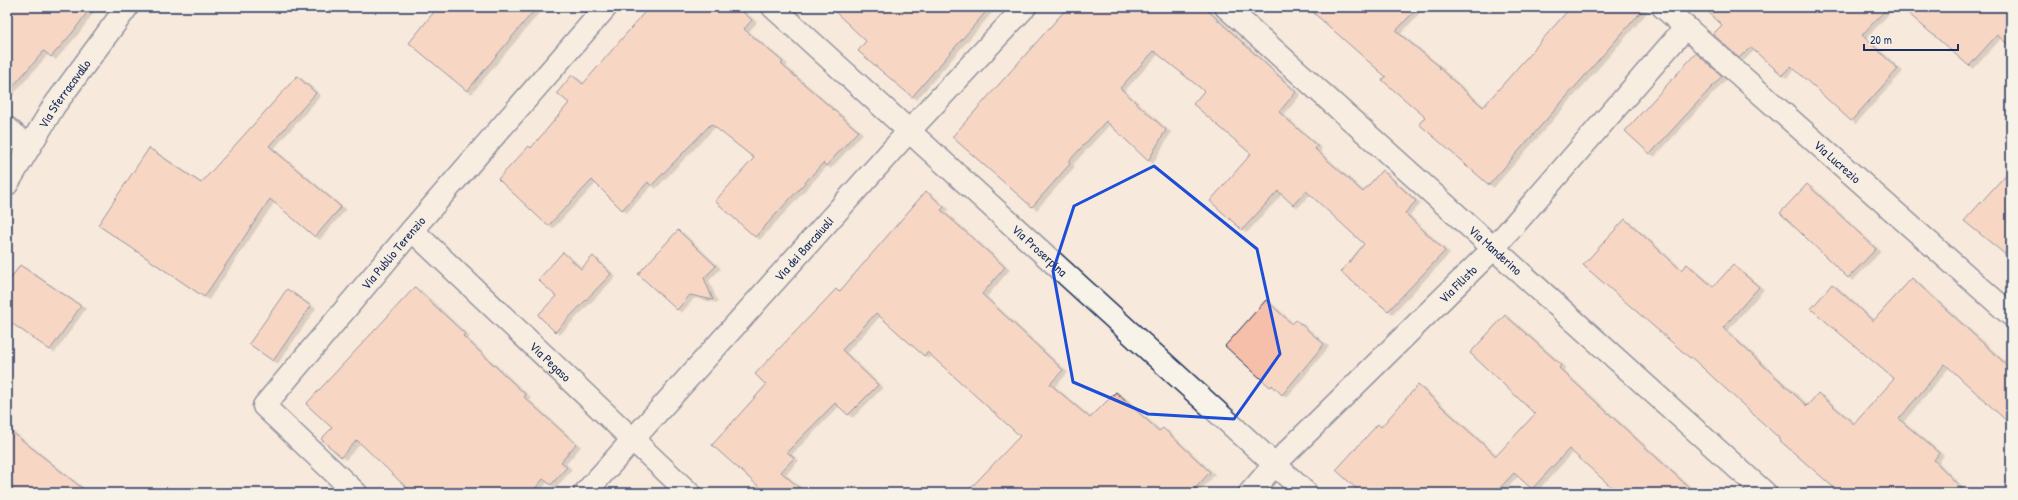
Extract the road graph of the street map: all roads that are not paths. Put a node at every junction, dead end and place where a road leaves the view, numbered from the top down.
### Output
1 (127, 7) edge
2 (606, 7) edge
3 (773, 7) edge
4 (1025, 7) edge
5 (1226, 7) edge
6 (1663, 7) edge
7 (1686, 27) junction
8 (7, 128) edge
9 (909, 131) junction
10 (29, 147) junction
11 (7, 184) edge
12 (412, 230) junction
13 (1494, 248) junction
14 (2011, 315) edge
15 (633, 440) junction
16 (1275, 464) junction
17 (356, 493) edge
18 (585, 493) edge
19 (689, 493) edge
20 (1250, 493) edge
21 (1306, 493) edge
22 (1765, 493) edge

1 - 10 street, Via Sferracavallo
2 - 12 street, Via Publio Terenzio
3 - 9 street, Via Proserpina
4 - 9 street, Via dei Barcaiuoli
5 - 13 street, Via Manderino
6 - 7 street, Via Lucrezio
7 - 13 street, Via Filisto
7 - 14 street, Via Lucrezio
8 - 10 street
9 - 15 street, Via dei Barcaiuoli
9 - 16 street, Via Proserpina
10 - 11 street, Via Sferracavallo
12 - 15 street, Via Pegaso
12 - 17 street, Via Publio Terenzio
13 - 16 street, Via Filisto
13 - 22 street, Via Manderino
15 - 18 street, Via dei Barcaiuoli
15 - 19 street, Via Pegaso
16 - 20 street, Via Filisto
16 - 21 street, Via Proserpina

